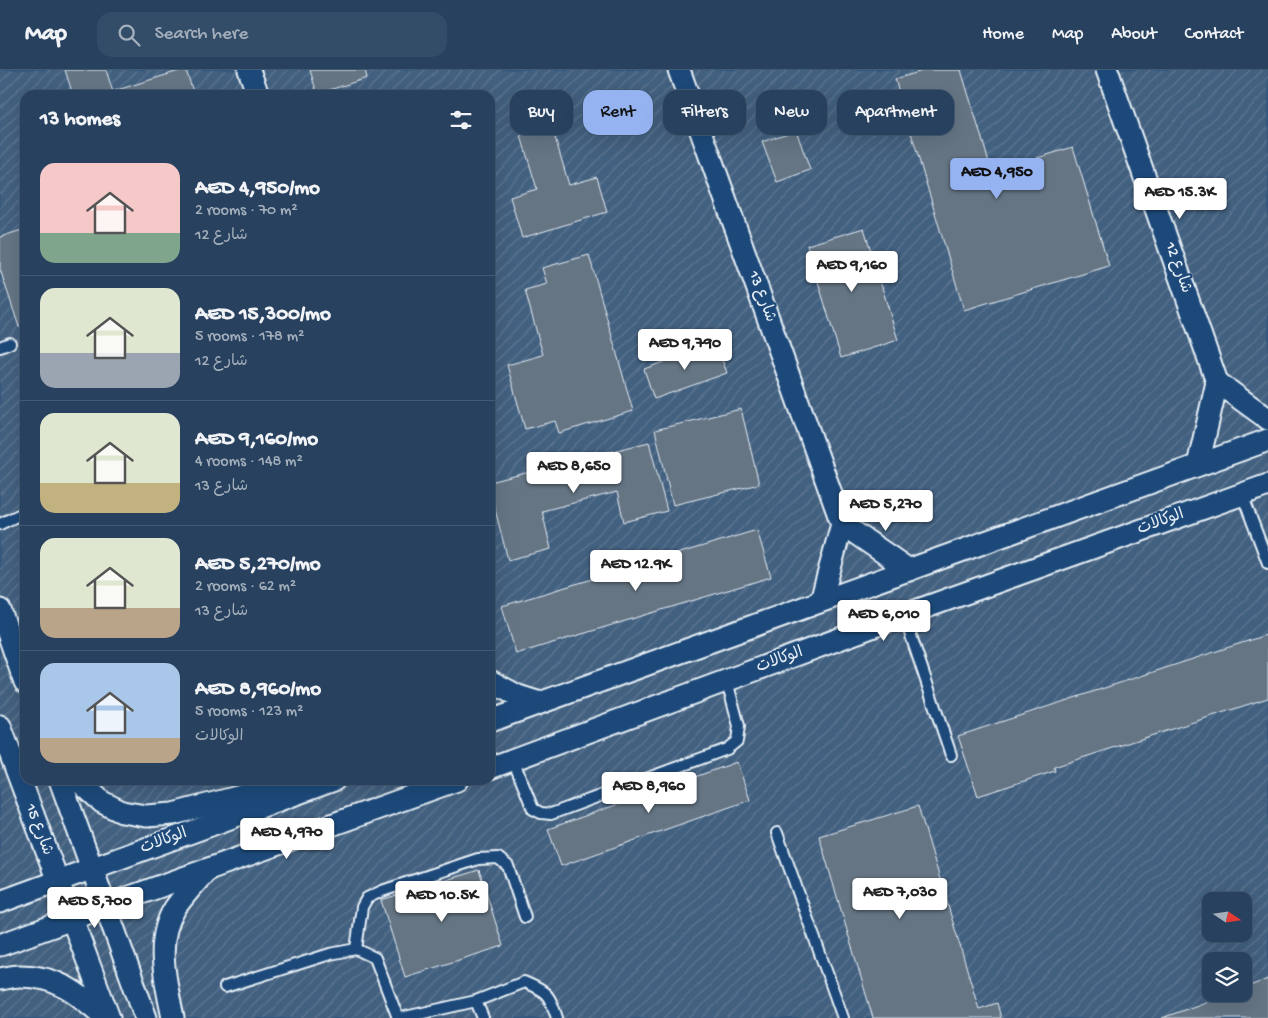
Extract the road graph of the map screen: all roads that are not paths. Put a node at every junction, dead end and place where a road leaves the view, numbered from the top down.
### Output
1 (249, 70) edge
2 (679, 70) edge
3 (1108, 70) edge
4 (256, 90) edge
5 (10, 343) dead end
6 (0, 347) edge
7 (1218, 382) junction
8 (1268, 419) edge
9 (1268, 440) edge
10 (1198, 465) junction
11 (1268, 485) edge
12 (1242, 494) junction
13 (20, 514) edge
14 (0, 524) edge
15 (842, 524) junction
16 (1268, 563) edge
17 (909, 570) junction
18 (821, 601) junction
19 (0, 610) edge
20 (904, 615) junction
21 (20, 654) edge
22 (727, 681) junction
23 (495, 684) edge
24 (540, 703) junction
25 (495, 719) edge
26 (0, 726) edge
27 (951, 755) dead end
28 (513, 760) junction
29 (495, 766) edge
30 (20, 780) edge
31 (22, 785) edge
32 (62, 785) edge
33 (83, 785) edge
34 (294, 785) edge
35 (320, 785) edge
36 (443, 785) edge
37 (777, 833) dead end
38 (91, 869) junction
39 (207, 870) junction
40 (57, 880) junction
41 (0, 902) edge
42 (105, 906) junction
43 (525, 917) dead end
44 (72, 919) junction
45 (0, 945) edge
46 (356, 949) junction
47 (0, 979) edge
48 (225, 987) dead end
49 (476, 1001) junction
50 (107, 1018) edge
51 (146, 1018) edge
52 (173, 1018) edge
53 (399, 1018) edge
54 (483, 1018) edge
55 (557, 1018) edge
56 (843, 1018) edge

1 - 4 street
2 - 15 street, شارع 13
3 - 7 street, شارع 12
5 - 6 lane
7 - 8 street
7 - 10 street
9 - 10 street
10 - 17 street
11 - 12 street, الوكالات
12 - 16 lane
12 - 20 street, الوكالات
13 - 14 lane
15 - 17 street
15 - 18 street
17 - 18 street
18 - 24 street
19 - 21 street
20 - 22 street, الوكالات
20 - 27 lane
22 - 28 street, الوكالات
22 - 28 lane
23 - 24 street
24 - 25 street
26 - 30 street, شارع 15
28 - 29 street, الوكالات
31 - 40 street, شارع 15
32 - 38 street
33 - 34 street, الوكالات
35 - 38 street, الوكالات
36 - 39 street
37 - 56 lane
38 - 40 street, الوكالات
38 - 42 street
39 - 42 street
39 - 52 street
40 - 41 street, الوكالات
40 - 44 street, شارع 15
42 - 44 street
42 - 51 street
43 - 46 lane
44 - 45 street
44 - 50 street, شارع 15
46 - 48 lane
46 - 53 lane
47 - 50 street
49 - 53 lane
49 - 54 lane
49 - 55 lane

